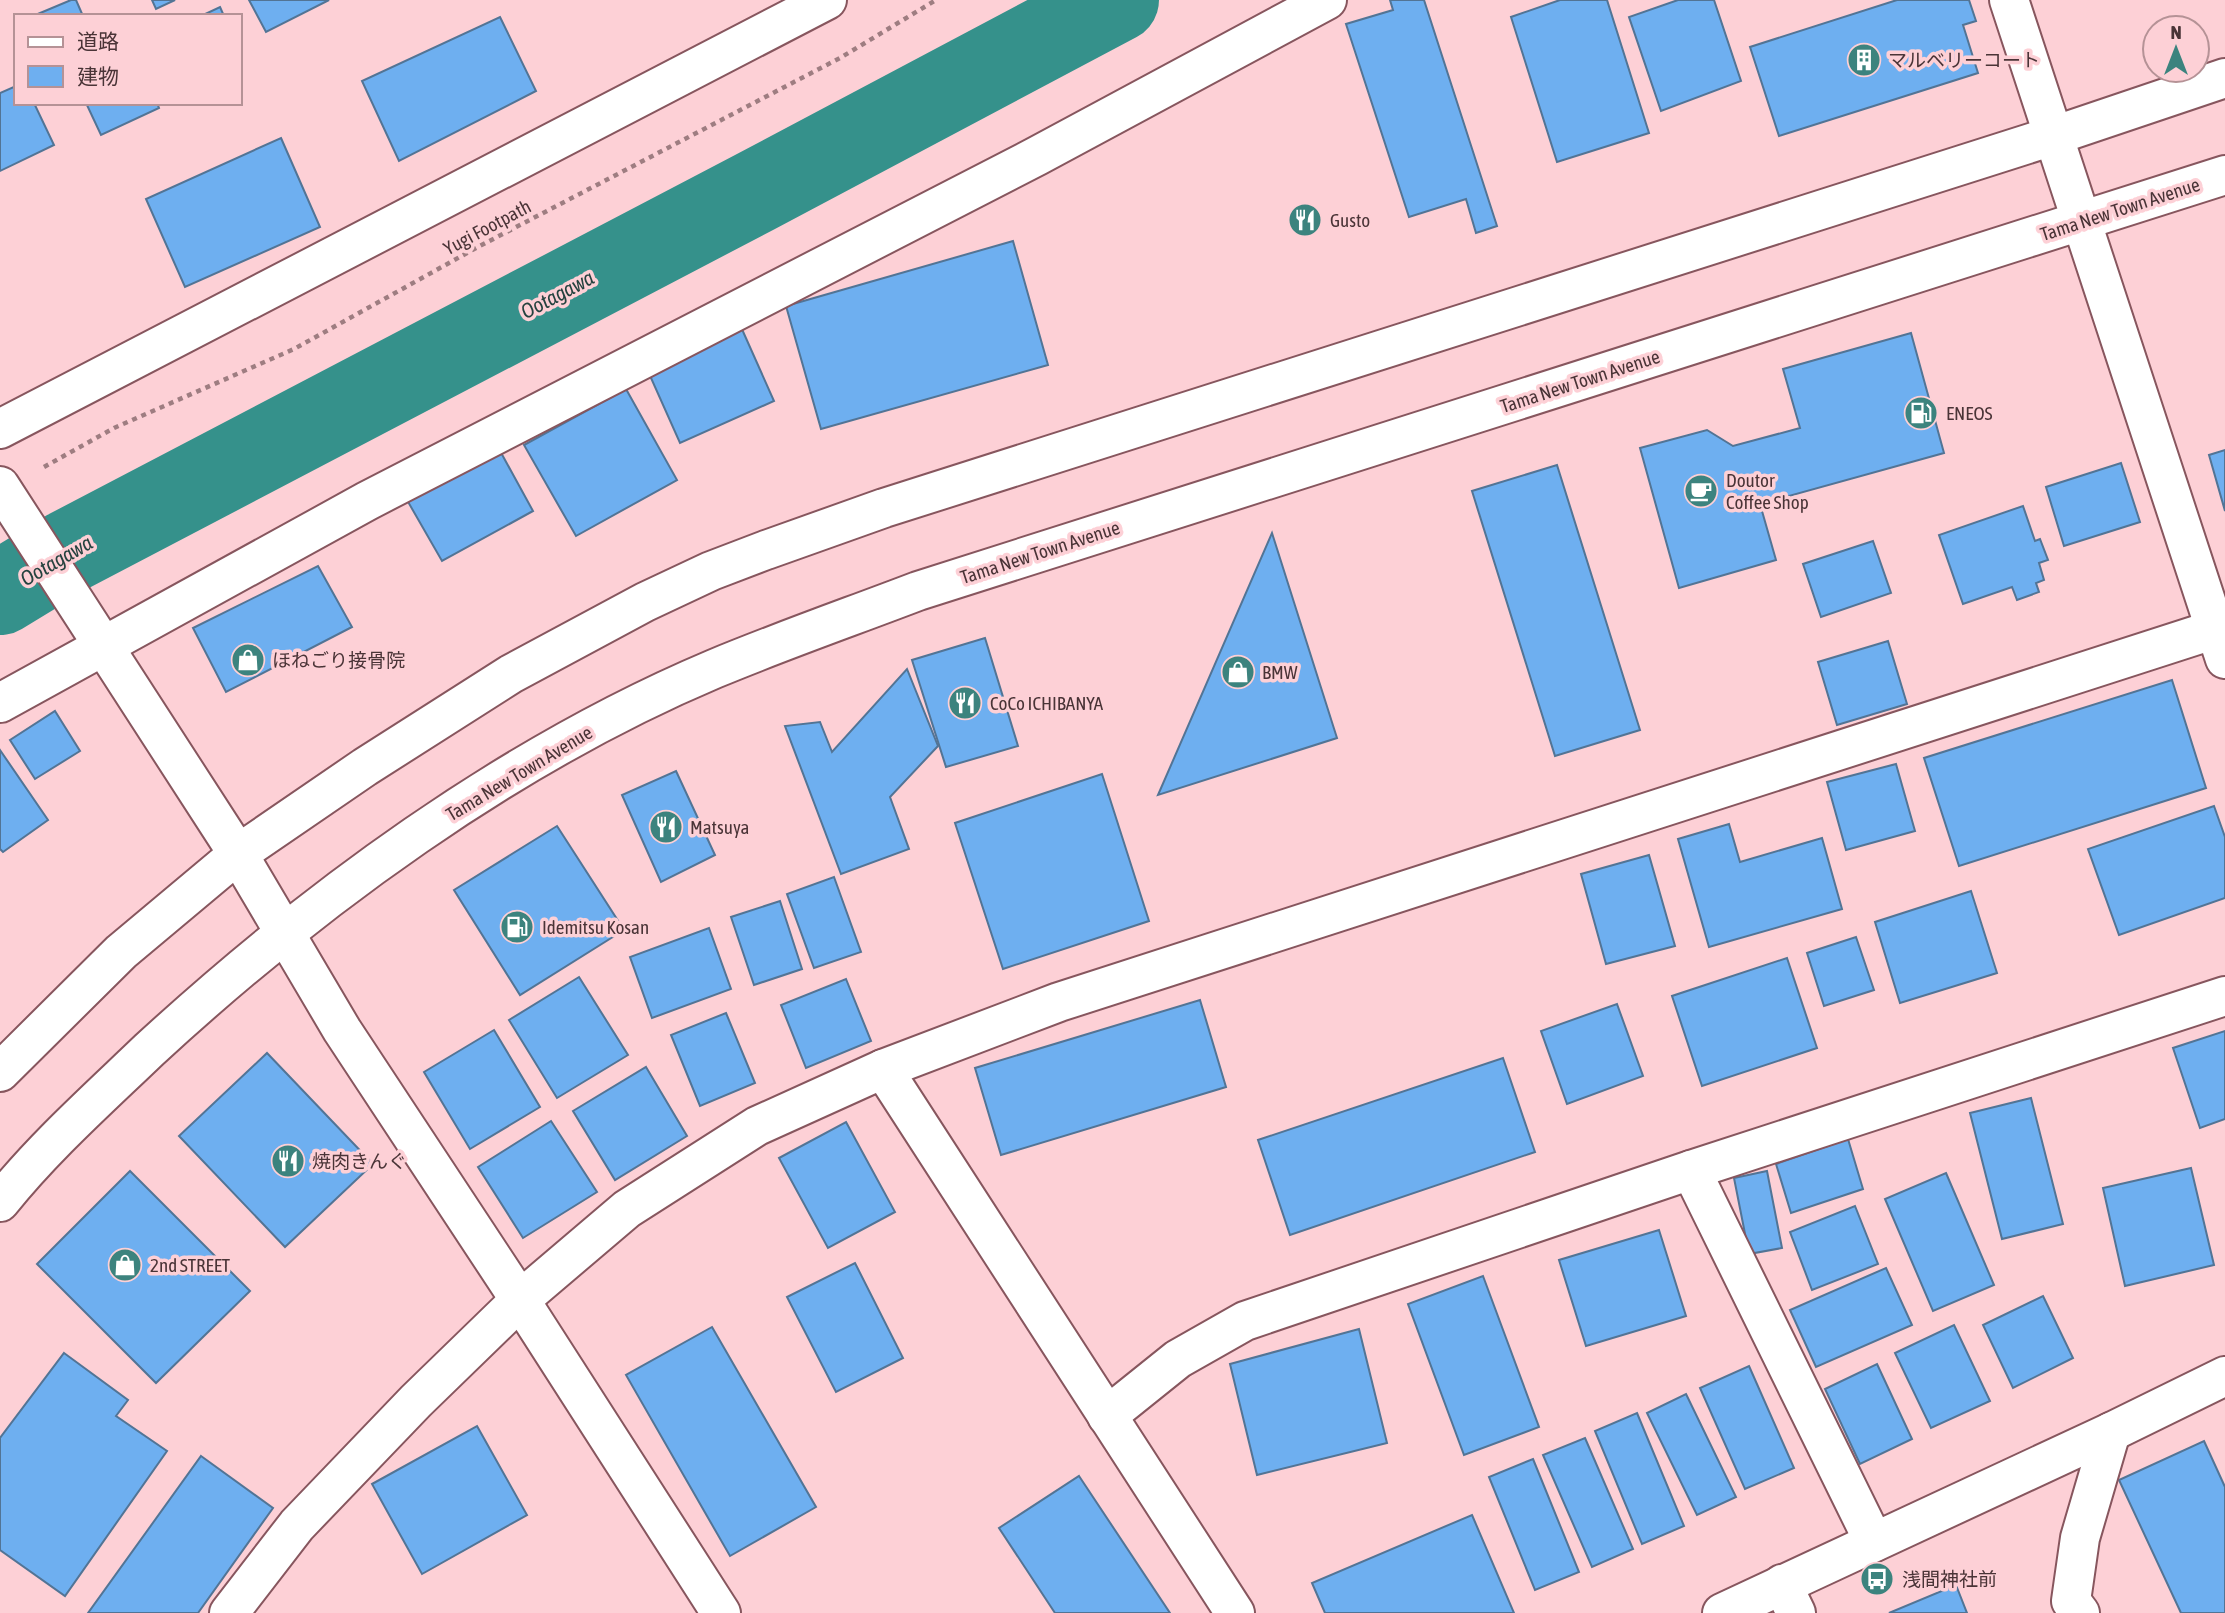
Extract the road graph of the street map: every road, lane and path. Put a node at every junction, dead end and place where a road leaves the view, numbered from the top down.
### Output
1 (827, 0) edge
2 (936, 0) edge
3 (1328, 0) edge
4 (2009, 0) edge
5 (2225, 78) edge
6 (2053, 136) junction
7 (2225, 176) edge
8 (2081, 220) junction
9 (0, 429) edge
10 (44, 467) dead end
11 (10, 501) edge
12 (2222, 638) edge
13 (103, 645) junction
14 (0, 703) edge
15 (238, 854) junction
16 (285, 933) junction
17 (2225, 996) edge
18 (883, 1069) junction
19 (0, 1072) edge
20 (1691, 1170) junction
21 (0, 1202) edge
22 (520, 1300) junction
23 (2225, 1376) edge
24 (1107, 1416) junction
25 (2110, 1432) junction
26 (1874, 1542) junction
27 (1789, 1598) edge
28 (229, 1613) edge
29 (721, 1613) edge
30 (1235, 1613) edge
31 (1722, 1613) edge
32 (2080, 1613) edge

1 - 9 street
2 - 10 path, Yugi Footpath
3 - 13 street
4 - 6 street
5 - 6 street
6 - 8 street
6 - 15 street
7 - 8 street, Tama New Town Avenue
8 - 12 street
8 - 16 street, Tama New Town Avenue
11 - 13 street
12 - 18 street
13 - 14 street
13 - 15 street
15 - 16 street
15 - 19 street
16 - 21 street, Tama New Town Avenue
16 - 22 street
17 - 20 street
18 - 22 street
18 - 24 street
20 - 24 street
20 - 26 street
22 - 28 street
22 - 29 street
23 - 25 street
24 - 30 street
25 - 26 street
25 - 32 street
26 - 27 street
27 - 31 street

